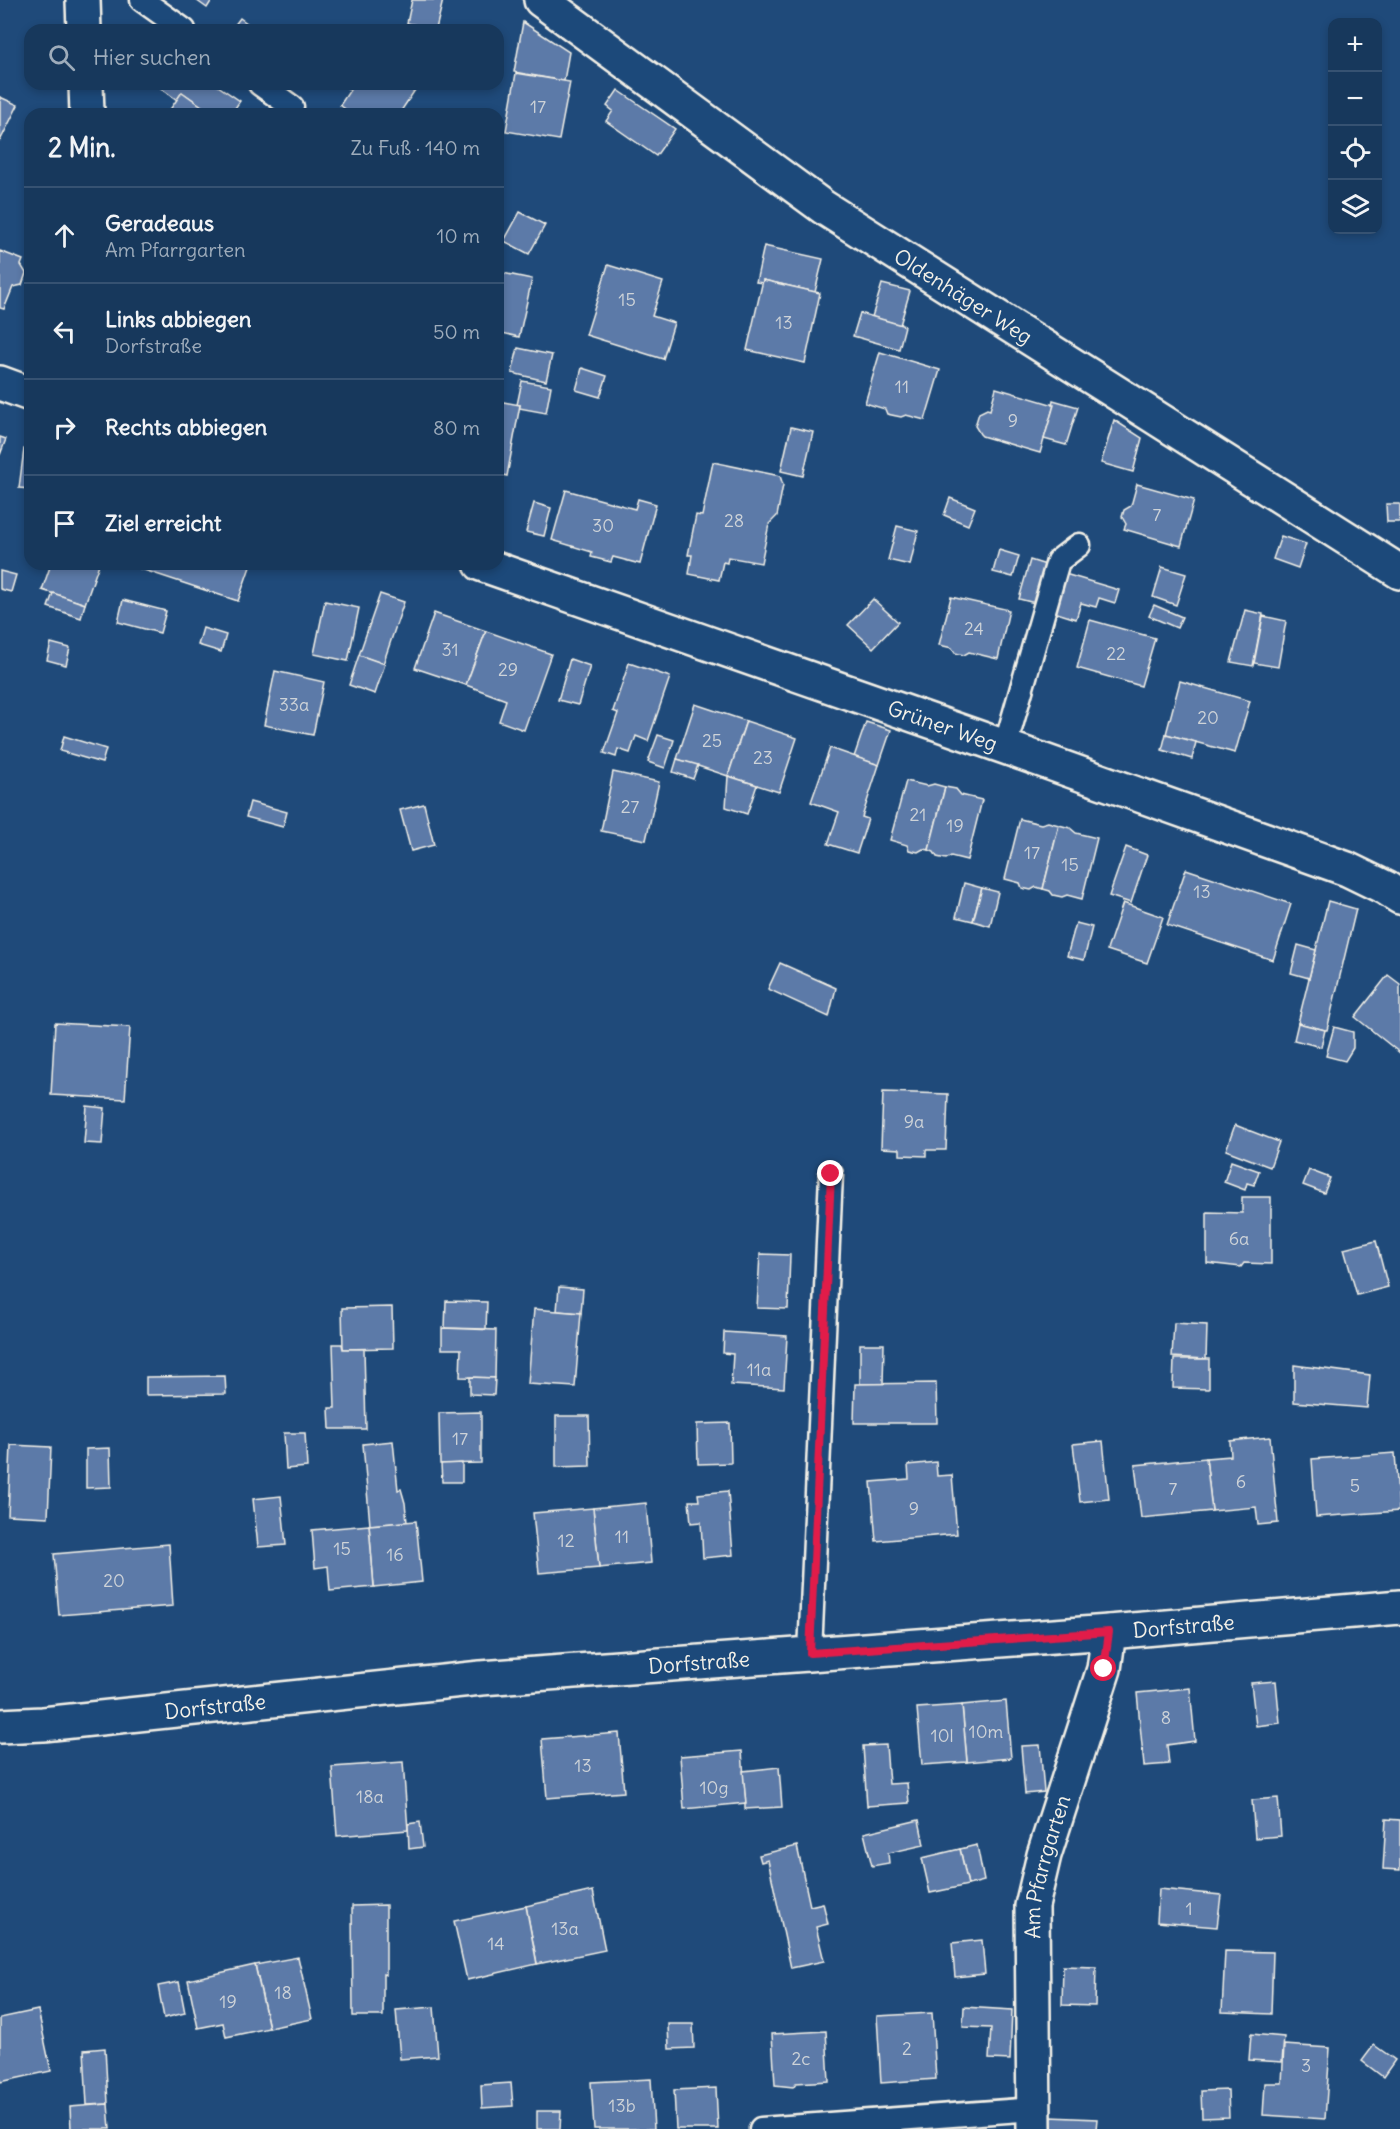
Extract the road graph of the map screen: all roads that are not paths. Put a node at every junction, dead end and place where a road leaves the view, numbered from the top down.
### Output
1 (83, 0) edge
2 (142, 0) edge
3 (541, 0) edge
4 (84, 24) edge
5 (176, 24) edge
6 (86, 90) edge
7 (268, 90) edge
8 (292, 107) dead end
9 (87, 108) edge
10 (0, 383) edge
11 (24, 392) edge
12 (1079, 545) dead end
13 (498, 570) edge
14 (1400, 572) edge
15 (1005, 747) junction
16 (1400, 897) edge
17 (831, 1174) dead end
18 (1400, 1607) edge
19 (1109, 1632) junction
20 (810, 1653) junction
21 (0, 1726) edge
22 (1034, 2119) edge
23 (761, 2129) edge

1 - 4 street
2 - 5 lane
3 - 14 street, Oldenhäger Weg
6 - 9 street
7 - 8 lane
10 - 11 street
12 - 15 lane
13 - 15 street, Grüner Weg
15 - 16 street, Grüner Weg
17 - 20 lane
18 - 19 street, Dorfstraße
19 - 20 street, Dorfstraße
19 - 22 street, Am Pfarrgarten
20 - 21 street, Dorfstraße
22 - 23 lane, Am Pfarrgarten

